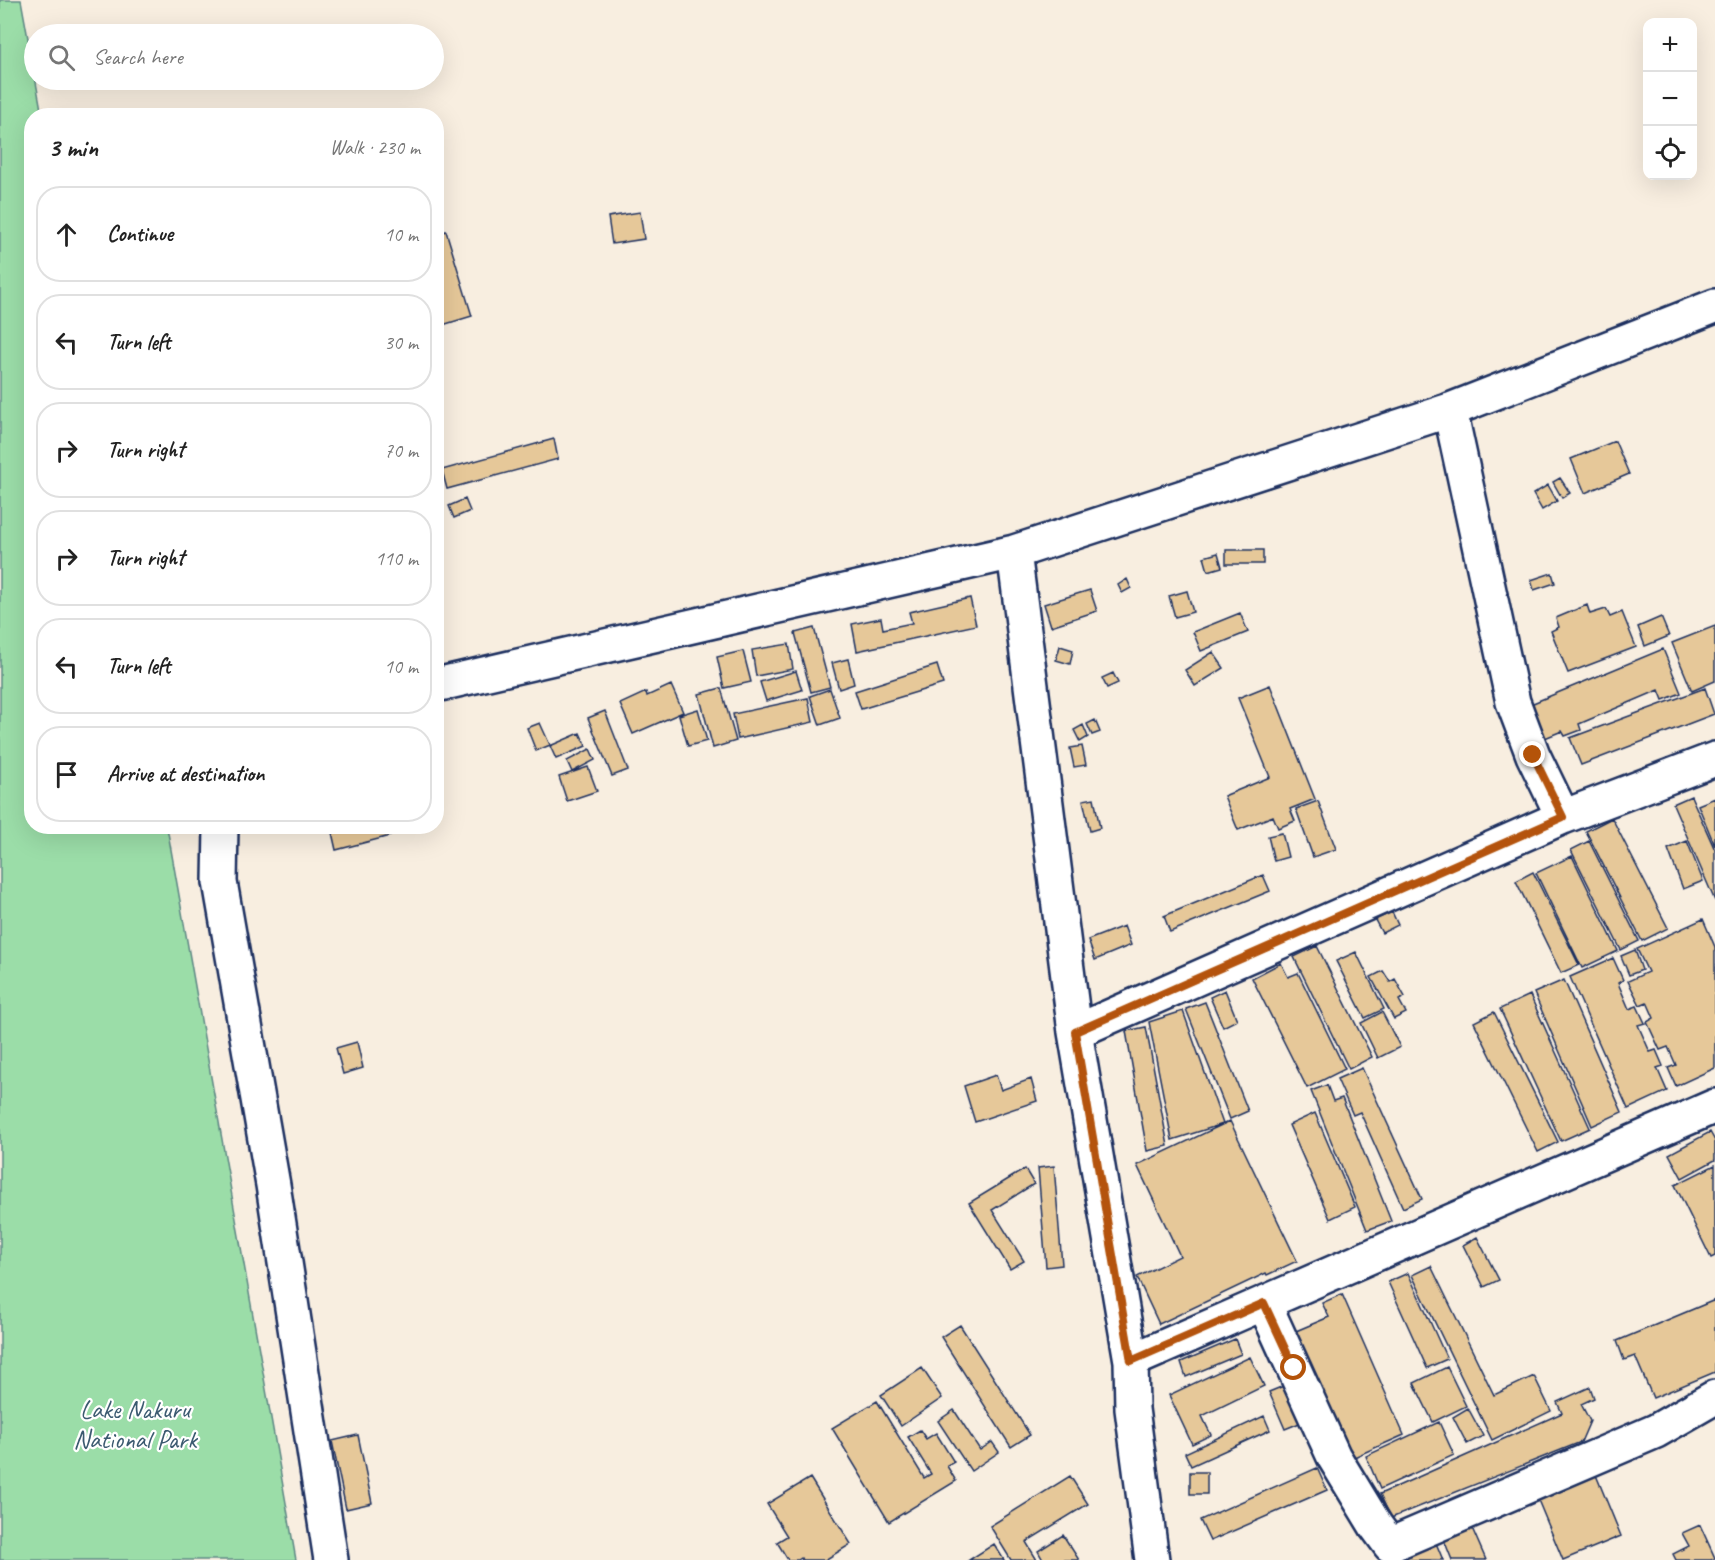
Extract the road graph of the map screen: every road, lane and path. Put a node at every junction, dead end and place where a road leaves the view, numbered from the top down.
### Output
1 (1715, 306) edge
2 (1450, 410) junction
3 (1014, 552) junction
4 (444, 682) edge
5 (1715, 759) edge
6 (1563, 817) junction
7 (221, 834) edge
8 (1075, 1032) junction
9 (1715, 1106) edge
10 (1264, 1303) junction
11 (1131, 1361) junction
12 (1715, 1397) edge
13 (331, 1560) edge
14 (1152, 1560) edge

1 - 2 street
2 - 3 street
2 - 6 street
3 - 4 street
3 - 8 street
5 - 6 street
6 - 8 street
7 - 13 street
8 - 11 street
9 - 10 street
10 - 11 street
10 - 12 street
11 - 14 street

